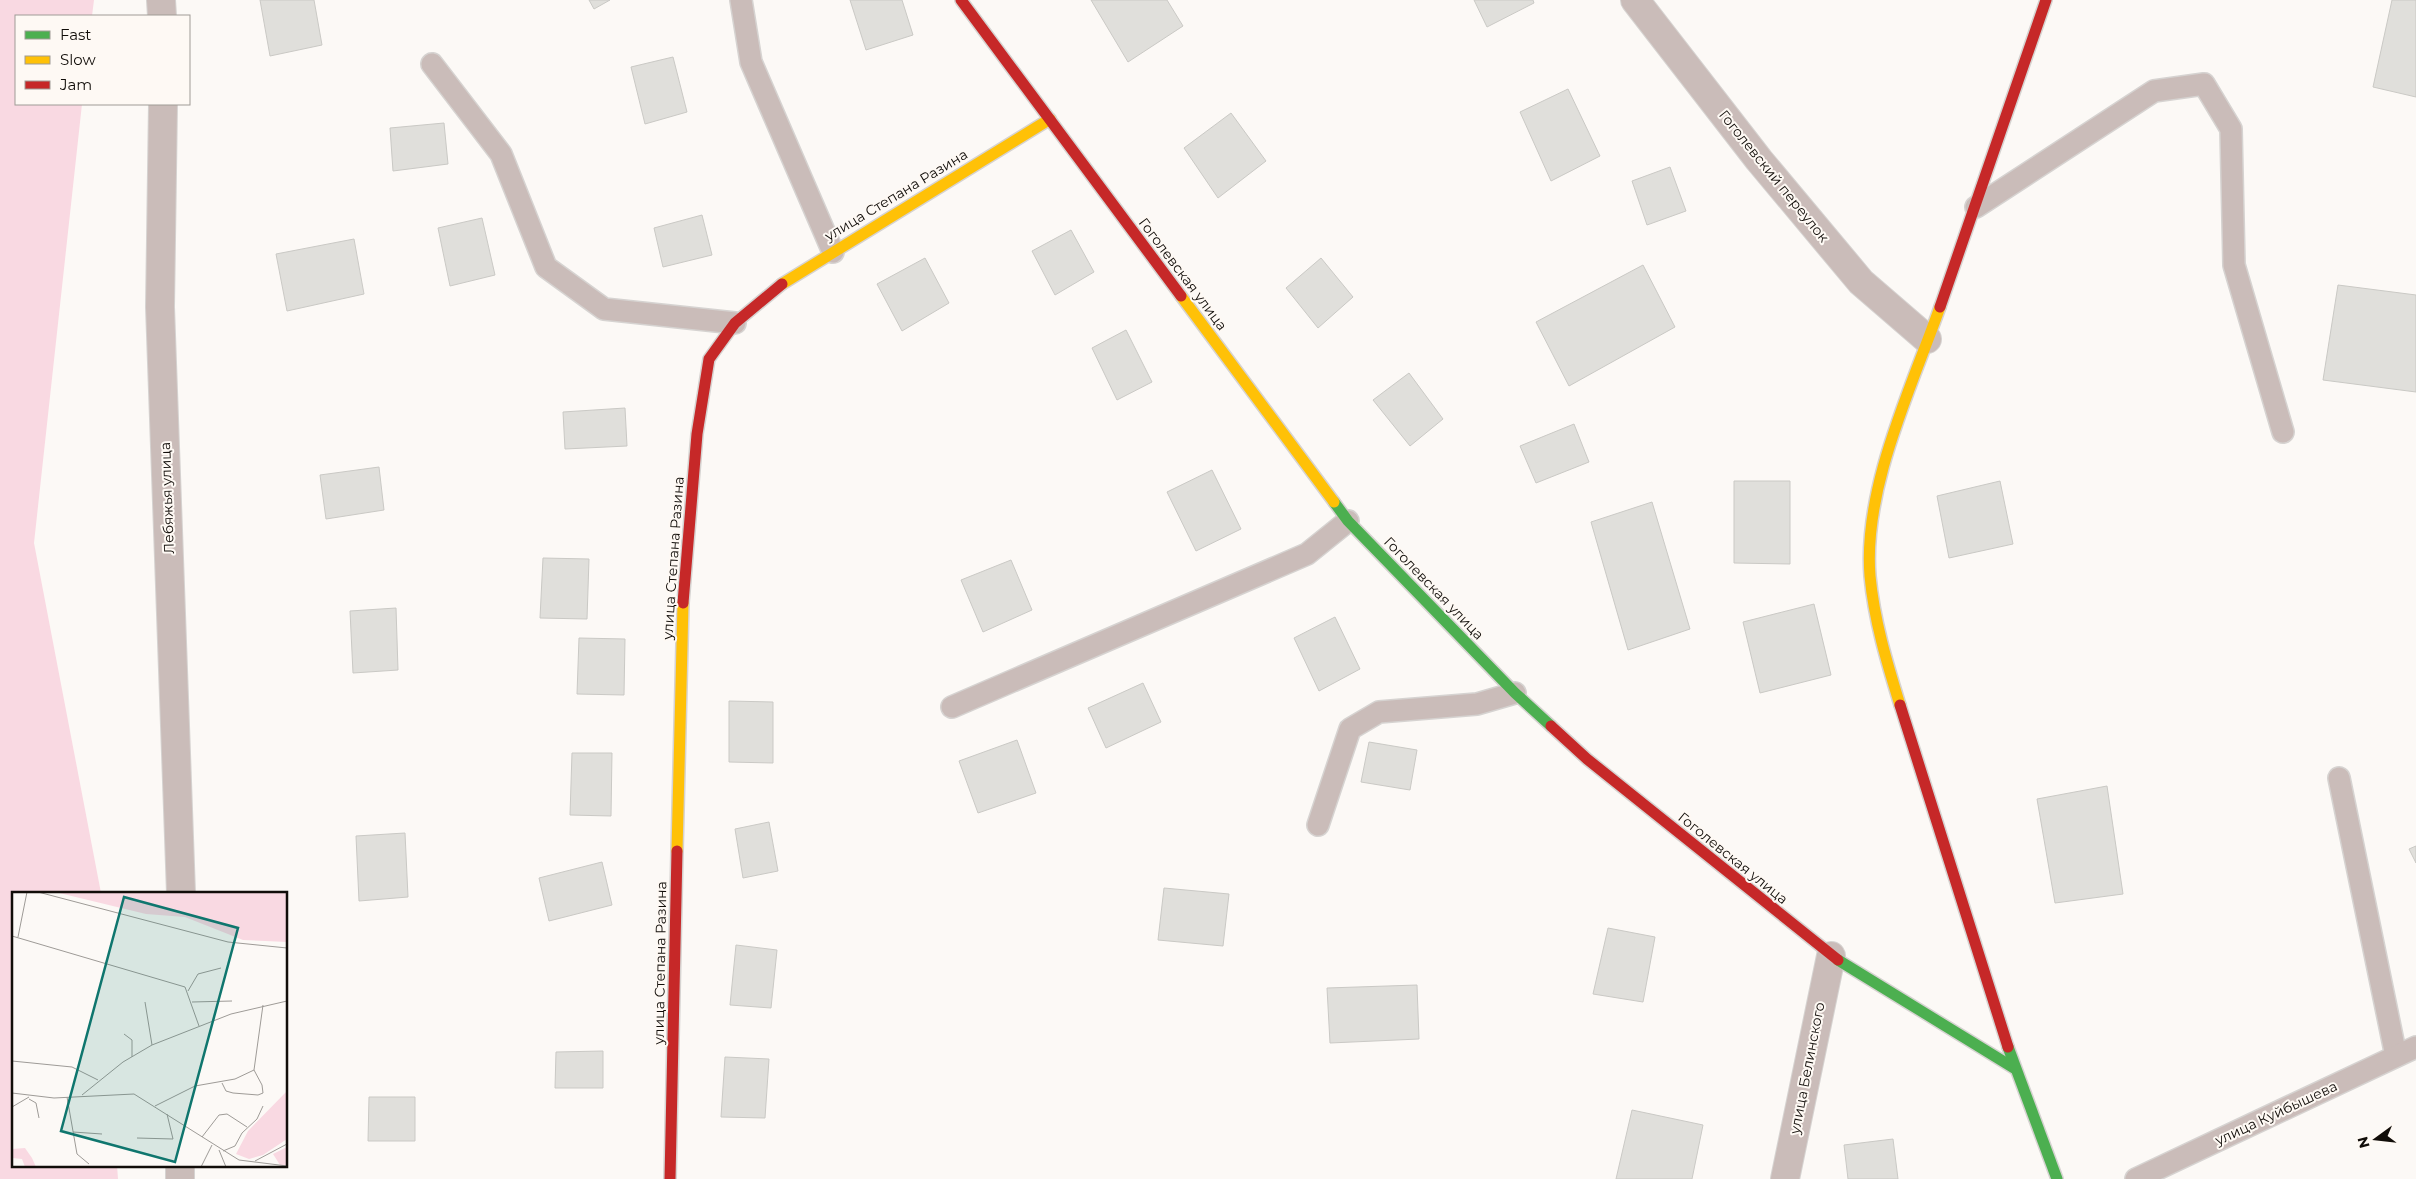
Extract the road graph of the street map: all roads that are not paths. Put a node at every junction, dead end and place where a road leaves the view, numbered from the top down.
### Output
1 (161, 0) edge
2 (741, 0) edge
3 (961, 0) edge
4 (1636, 0) edge
5 (2046, 0) edge
6 (162, 15) edge
7 (432, 64) dead end
8 (163, 105) edge
9 (1050, 119) junction
10 (1976, 207) junction
11 (833, 252) junction
12 (735, 323) junction
13 (1927, 339) junction
14 (2283, 432) dead end
15 (1348, 521) junction
16 (1515, 693) junction
17 (952, 707) dead end
18 (2339, 778) dead end
19 (1318, 826) dead end
20 (181, 892) edge
21 (1831, 956) junction
22 (2416, 1047) edge
23 (2396, 1056) junction
24 (2014, 1068) junction
25 (180, 1166) edge
26 (180, 1179) edge
27 (670, 1179) edge
28 (1785, 1179) edge
29 (2057, 1179) edge
30 (2136, 1179) edge

1 - 6 street
2 - 11 lane
3 - 9 street, Гоголевская улица
4 - 13 street, Гоголевский переулок
5 - 10 street
7 - 12 lane
8 - 20 street, Лебяжья улица
9 - 11 street, улица Степана Разина
9 - 15 street, Гоголевская улица
10 - 13 street
10 - 14 lane
11 - 12 street, улица Степана Разина
12 - 27 street, улица Степана Разина
13 - 24 street
15 - 16 street, Гоголевская улица
15 - 17 lane
16 - 19 lane
16 - 21 street, Гоголевская улица
18 - 23 lane
21 - 24 street, Гоголевская улица
21 - 28 street, улица Белинского
22 - 23 lane, улица Куйбышева
23 - 30 lane, улица Куйбышева
24 - 29 street
25 - 26 street

